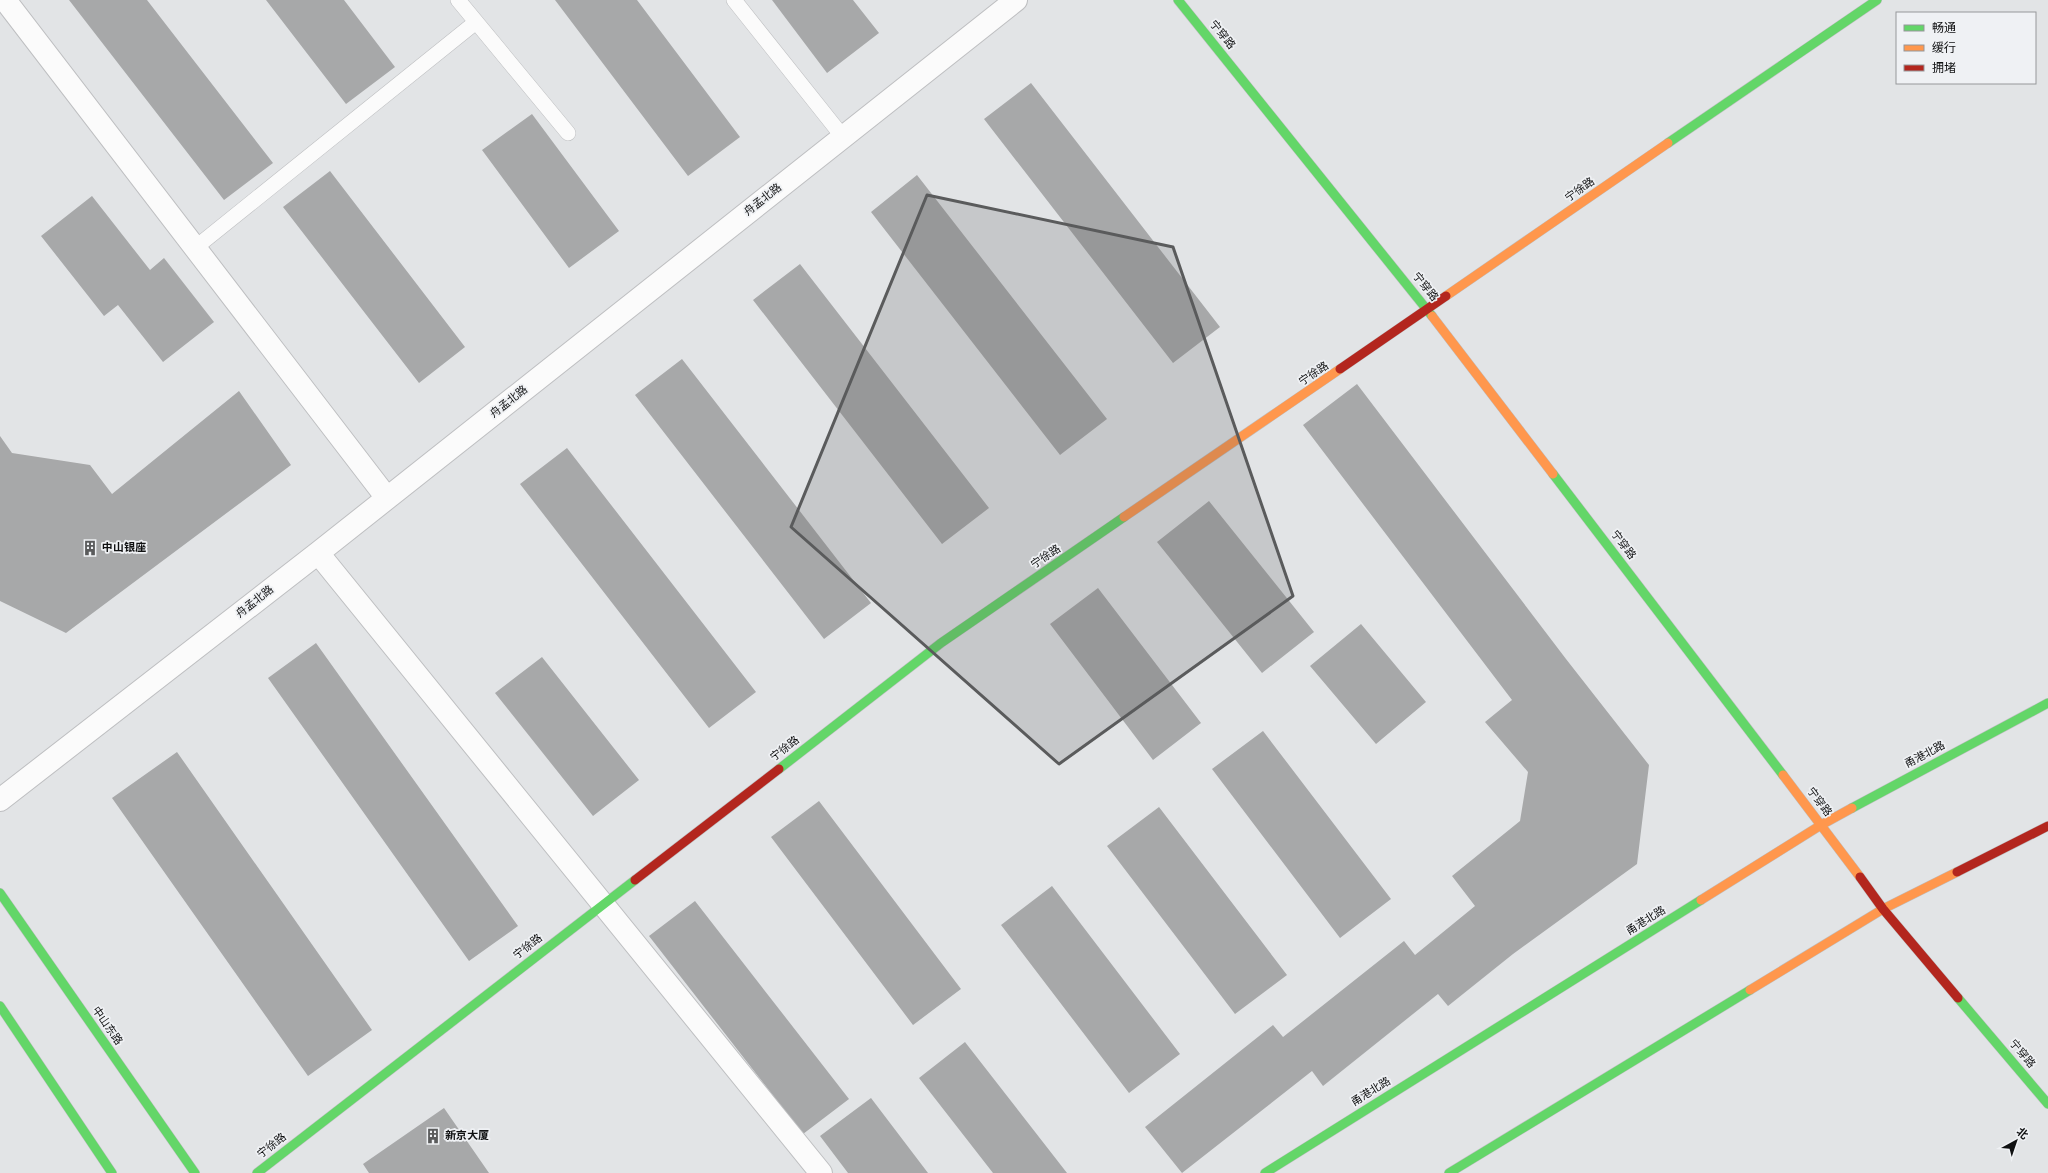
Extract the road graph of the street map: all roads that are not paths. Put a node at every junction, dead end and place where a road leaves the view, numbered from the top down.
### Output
1 (5, 0) edge
2 (458, 0) edge
3 (734, 0) edge
4 (1016, 0) edge
5 (1178, 0) edge
6 (1877, 0) edge
7 (476, 22) junction
8 (568, 132) dead end
9 (842, 137) junction
10 (195, 248) junction
11 (1428, 310) junction
12 (387, 498) junction
13 (318, 553) junction
14 (2048, 703) edge
15 (0, 800) edge
16 (1821, 825) junction
17 (2048, 826) edge
18 (0, 893) edge
19 (603, 905) junction
20 (1883, 909) junction
21 (0, 1006) edge
22 (2048, 1104) edge
23 (112, 1173) edge
24 (195, 1173) edge
25 (257, 1173) edge
26 (821, 1173) edge
27 (1265, 1173) edge
28 (1449, 1173) edge

1 - 10 street
2 - 7 lane
3 - 9 lane
4 - 9 street, 舟孟北路
5 - 11 street, 宁穿路
6 - 11 street, 宁徐路
7 - 8 lane
7 - 10 lane
9 - 12 street, 舟孟北路
10 - 12 street
11 - 16 street, 宁穿路
11 - 19 street, 宁徐路
12 - 13 street, 舟孟北路
13 - 15 street, 舟孟北路
13 - 19 street
14 - 16 street, 甬港北路
16 - 20 street, 宁穿路
16 - 27 street, 甬港北路
17 - 20 street
18 - 24 street, 中山东路
19 - 25 street, 宁徐路
19 - 26 street
20 - 22 street, 宁穿路
20 - 28 street
21 - 23 street

